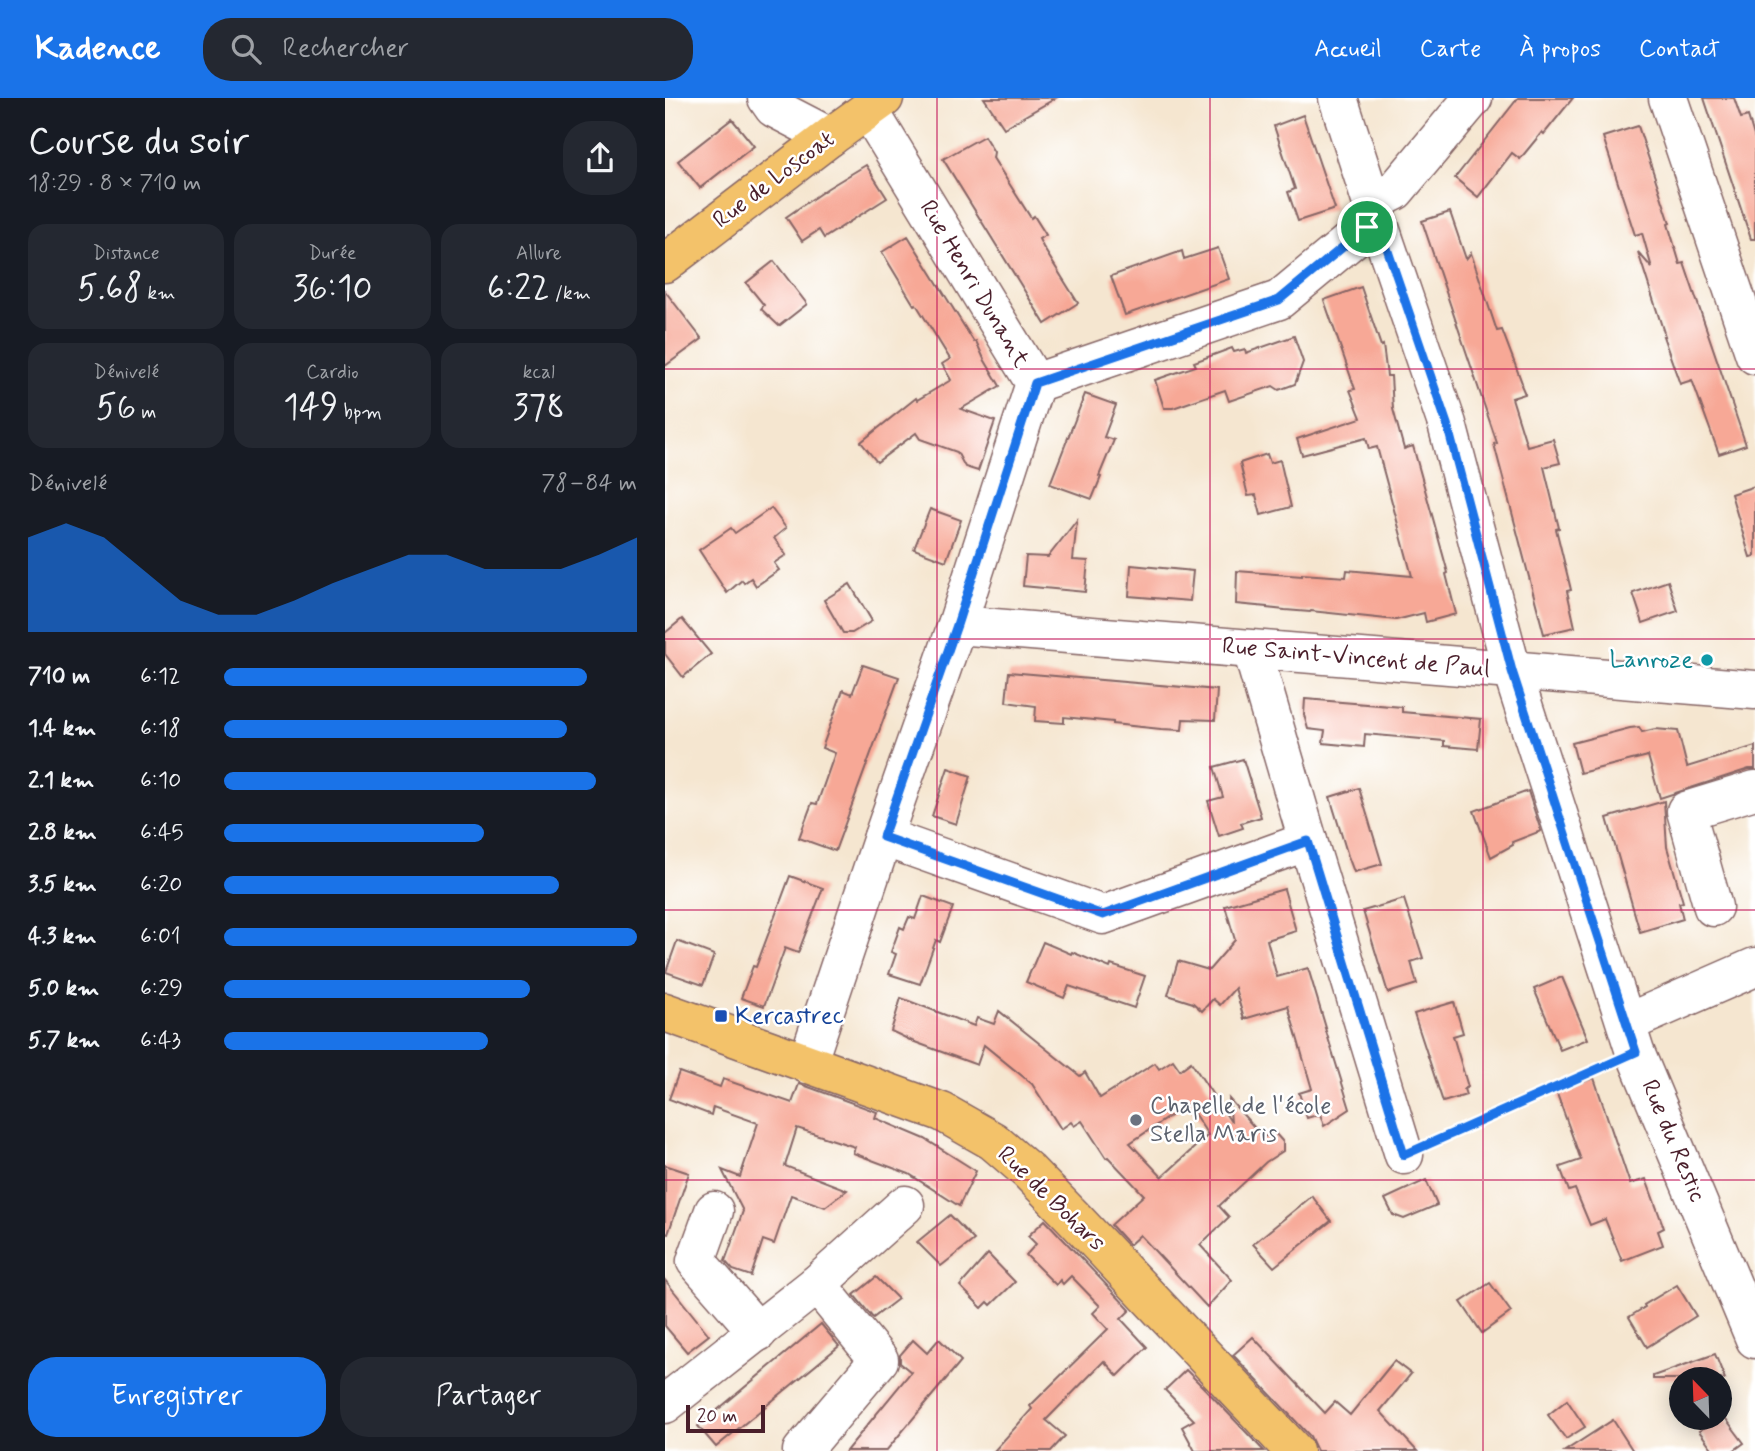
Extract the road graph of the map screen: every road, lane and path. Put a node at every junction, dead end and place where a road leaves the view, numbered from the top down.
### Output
1 (767, 98) edge
2 (1338, 98) edge
3 (1473, 98) edge
4 (1668, 98) edge
5 (876, 104) edge
6 (830, 137) junction
7 (1375, 213) junction
8 (665, 263) edge
9 (1755, 355) edge
10 (1035, 383) junction
11 (957, 625) junction
12 (1252, 650) junction
13 (1512, 671) junction
14 (1755, 690) edge
15 (1755, 790) edge
16 (883, 837) junction
17 (1308, 841) junction
18 (1713, 906) dead end
19 (1755, 967) edge
20 (665, 1012) edge
21 (1631, 1038) junction
22 (807, 1064) junction
23 (1404, 1155) joint
24 (905, 1205) dead end
25 (714, 1211) dead end
26 (817, 1284) junction
27 (758, 1332) junction
28 (1755, 1339) edge
29 (665, 1404) edge
30 (802, 1451) edge
31 (1294, 1451) edge

1 - 6 street
2 - 7 street, Rue du Restic
3 - 7 street
4 - 9 street
5 - 6 main road, Rue de Loscoat
5 - 10 street, Rue Henri Dunant
6 - 8 main road, Rue de Loscoat
7 - 10 street
7 - 13 street, Rue du Restic
10 - 11 street, Rue Henri Dunant
11 - 12 street, Rue Saint-Vincent de Paul
11 - 16 street, Rue Henri Dunant
12 - 13 street, Rue Saint-Vincent de Paul
12 - 17 street
13 - 14 street, Rue Saint-Vincent de Paul
13 - 21 street, Rue du Restic
15 - 18 street
16 - 17 street
16 - 22 street, Rue Henri Dunant
17 - 23 street
19 - 21 street
20 - 22 main road, Rue de Bohars
21 - 23 path
21 - 28 street, Rue du Restic
22 - 31 main road, Rue de Bohars
24 - 26 street
25 - 27 street
26 - 27 street
26 - 30 street
27 - 29 street

